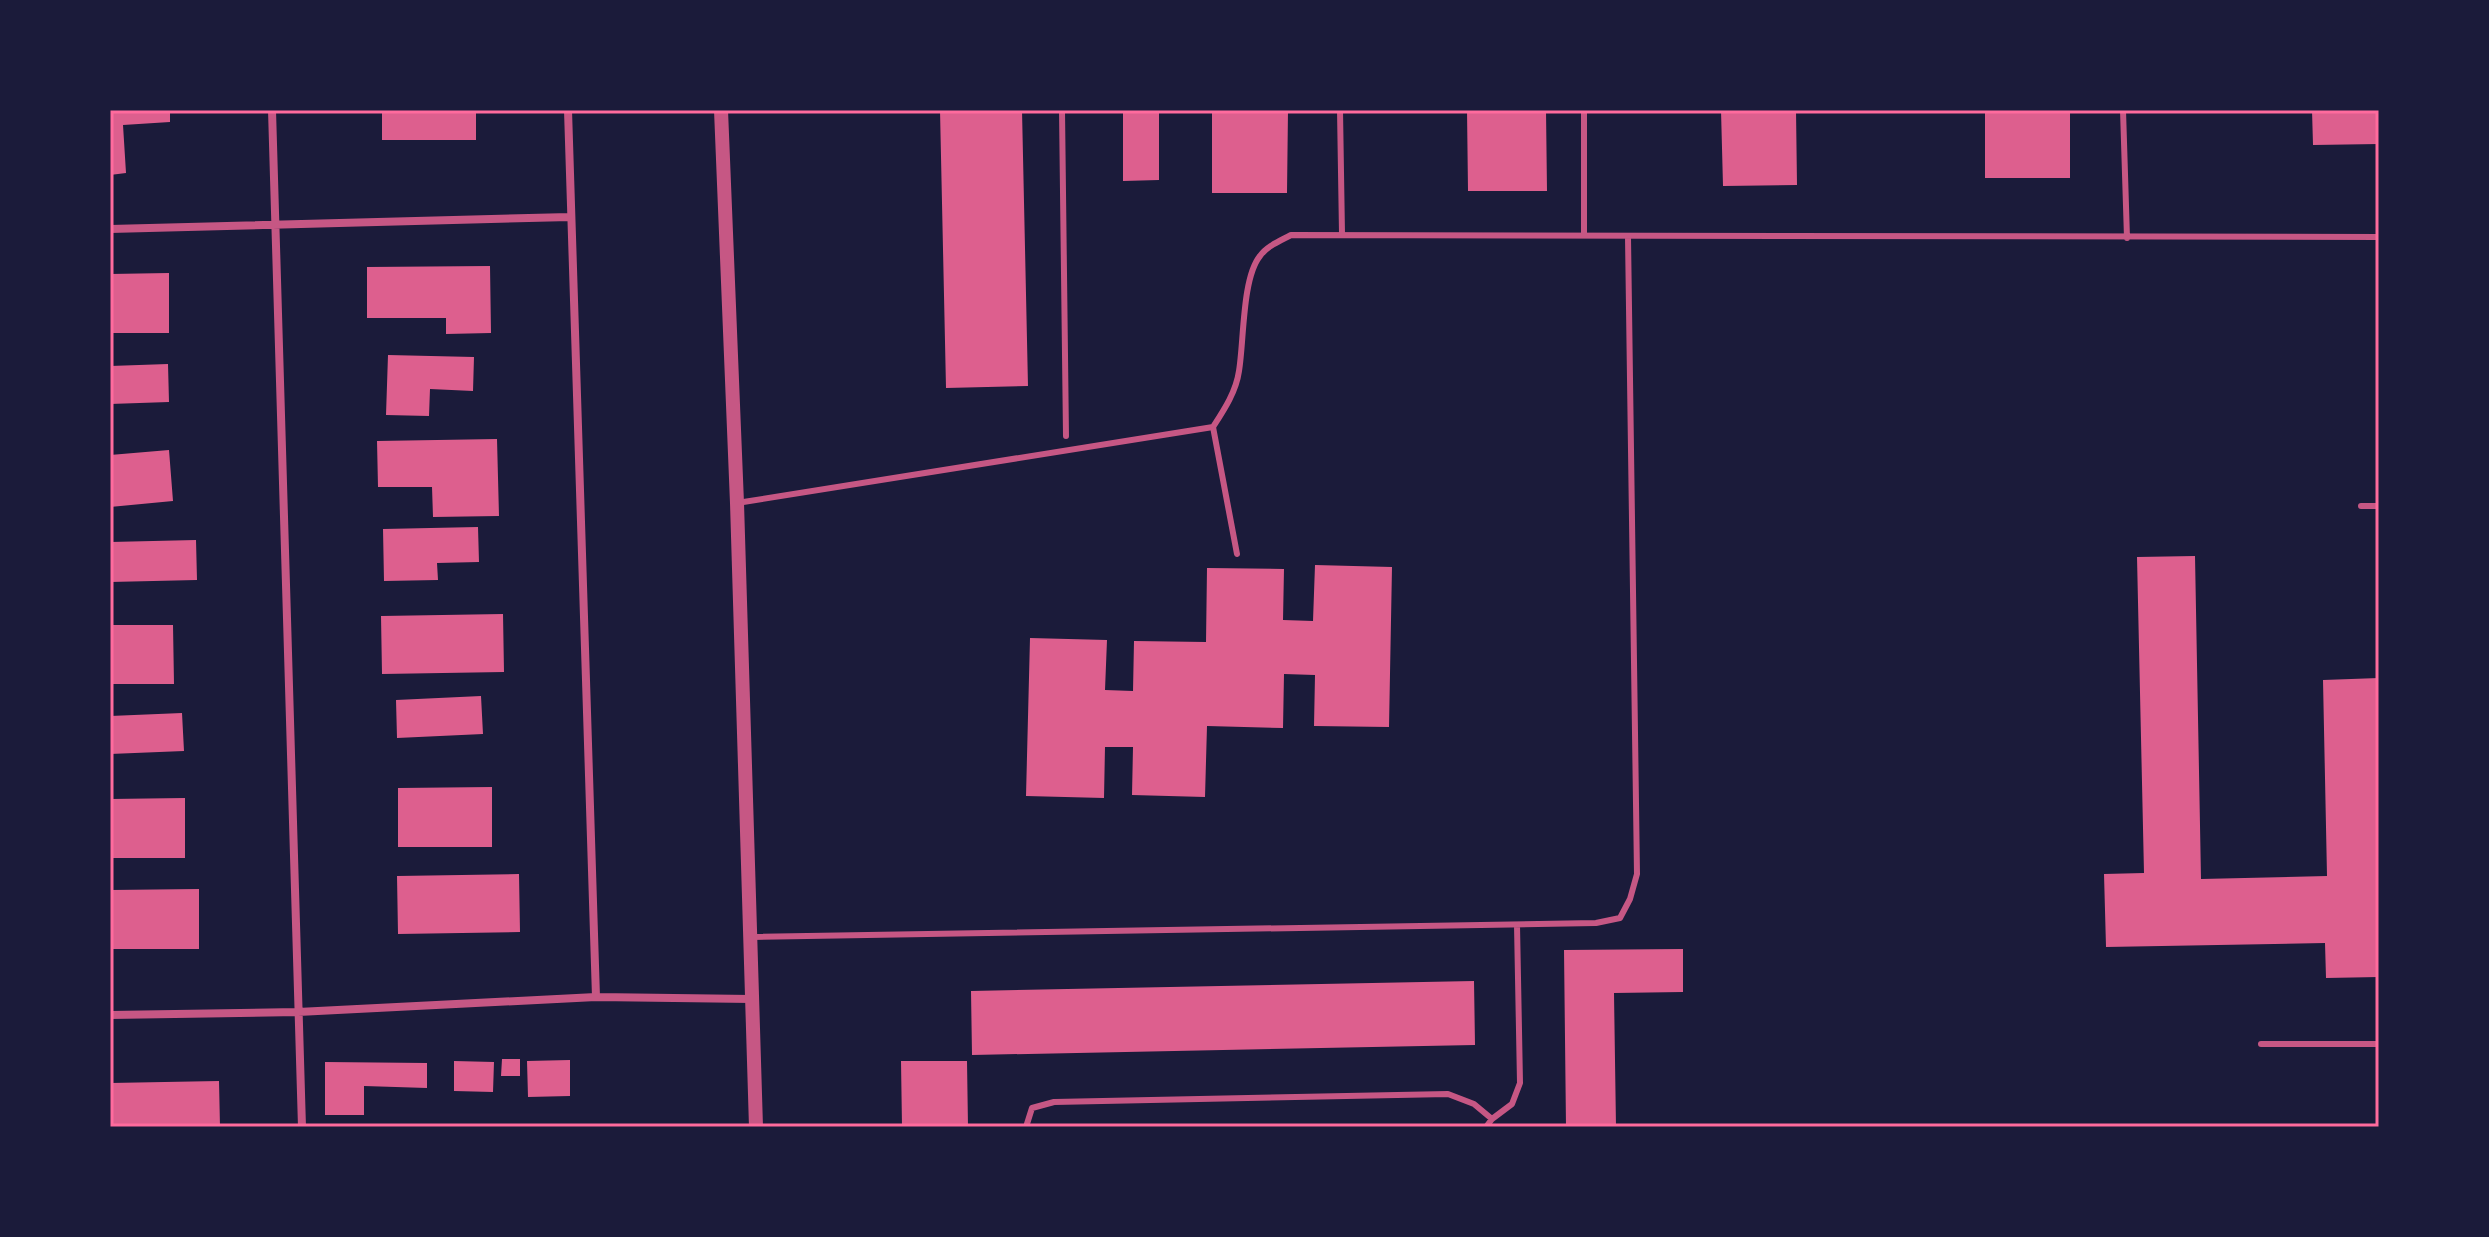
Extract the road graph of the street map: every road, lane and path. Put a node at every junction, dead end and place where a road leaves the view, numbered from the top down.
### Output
1 (272, 110) edge
2 (568, 110) edge
3 (721, 110) edge
4 (1062, 110) edge
5 (1340, 110) edge
6 (1584, 110) edge
7 (2123, 110) edge
8 (570, 217) junction
9 (275, 224) junction
10 (110, 229) edge
11 (1342, 234) junction
12 (1584, 235) junction
13 (1628, 237) junction
14 (2379, 237) edge
15 (2127, 238) junction
16 (1213, 427) junction
17 (1066, 436) dead end
18 (737, 503) junction
19 (2361, 506) dead end
20 (2379, 506) edge
21 (1237, 554) dead end
22 (1517, 925) junction
23 (752, 937) junction
24 (596, 997) junction
25 (752, 999) junction
26 (298, 1012) junction
27 (110, 1015) edge
28 (2261, 1044) dead end
29 (2379, 1044) edge
30 (1492, 1119) junction
31 (302, 1127) edge
32 (756, 1127) edge
33 (1026, 1127) edge
34 (1486, 1127) edge

1 - 9 street
2 - 8 street
3 - 18 street
4 - 17 lane
5 - 11 lane
6 - 12 lane
7 - 15 lane
8 - 9 street
8 - 24 street
9 - 10 street
9 - 26 street
11 - 12 lane
11 - 16 lane
12 - 13 lane
13 - 15 lane
13 - 22 lane
14 - 15 lane
16 - 18 lane
16 - 21 lane
18 - 23 street
19 - 20 lane
22 - 23 lane
22 - 30 lane
23 - 25 street
24 - 25 street
24 - 26 street
25 - 32 street
26 - 27 street
26 - 31 street
28 - 29 lane
30 - 33 lane
30 - 34 lane

